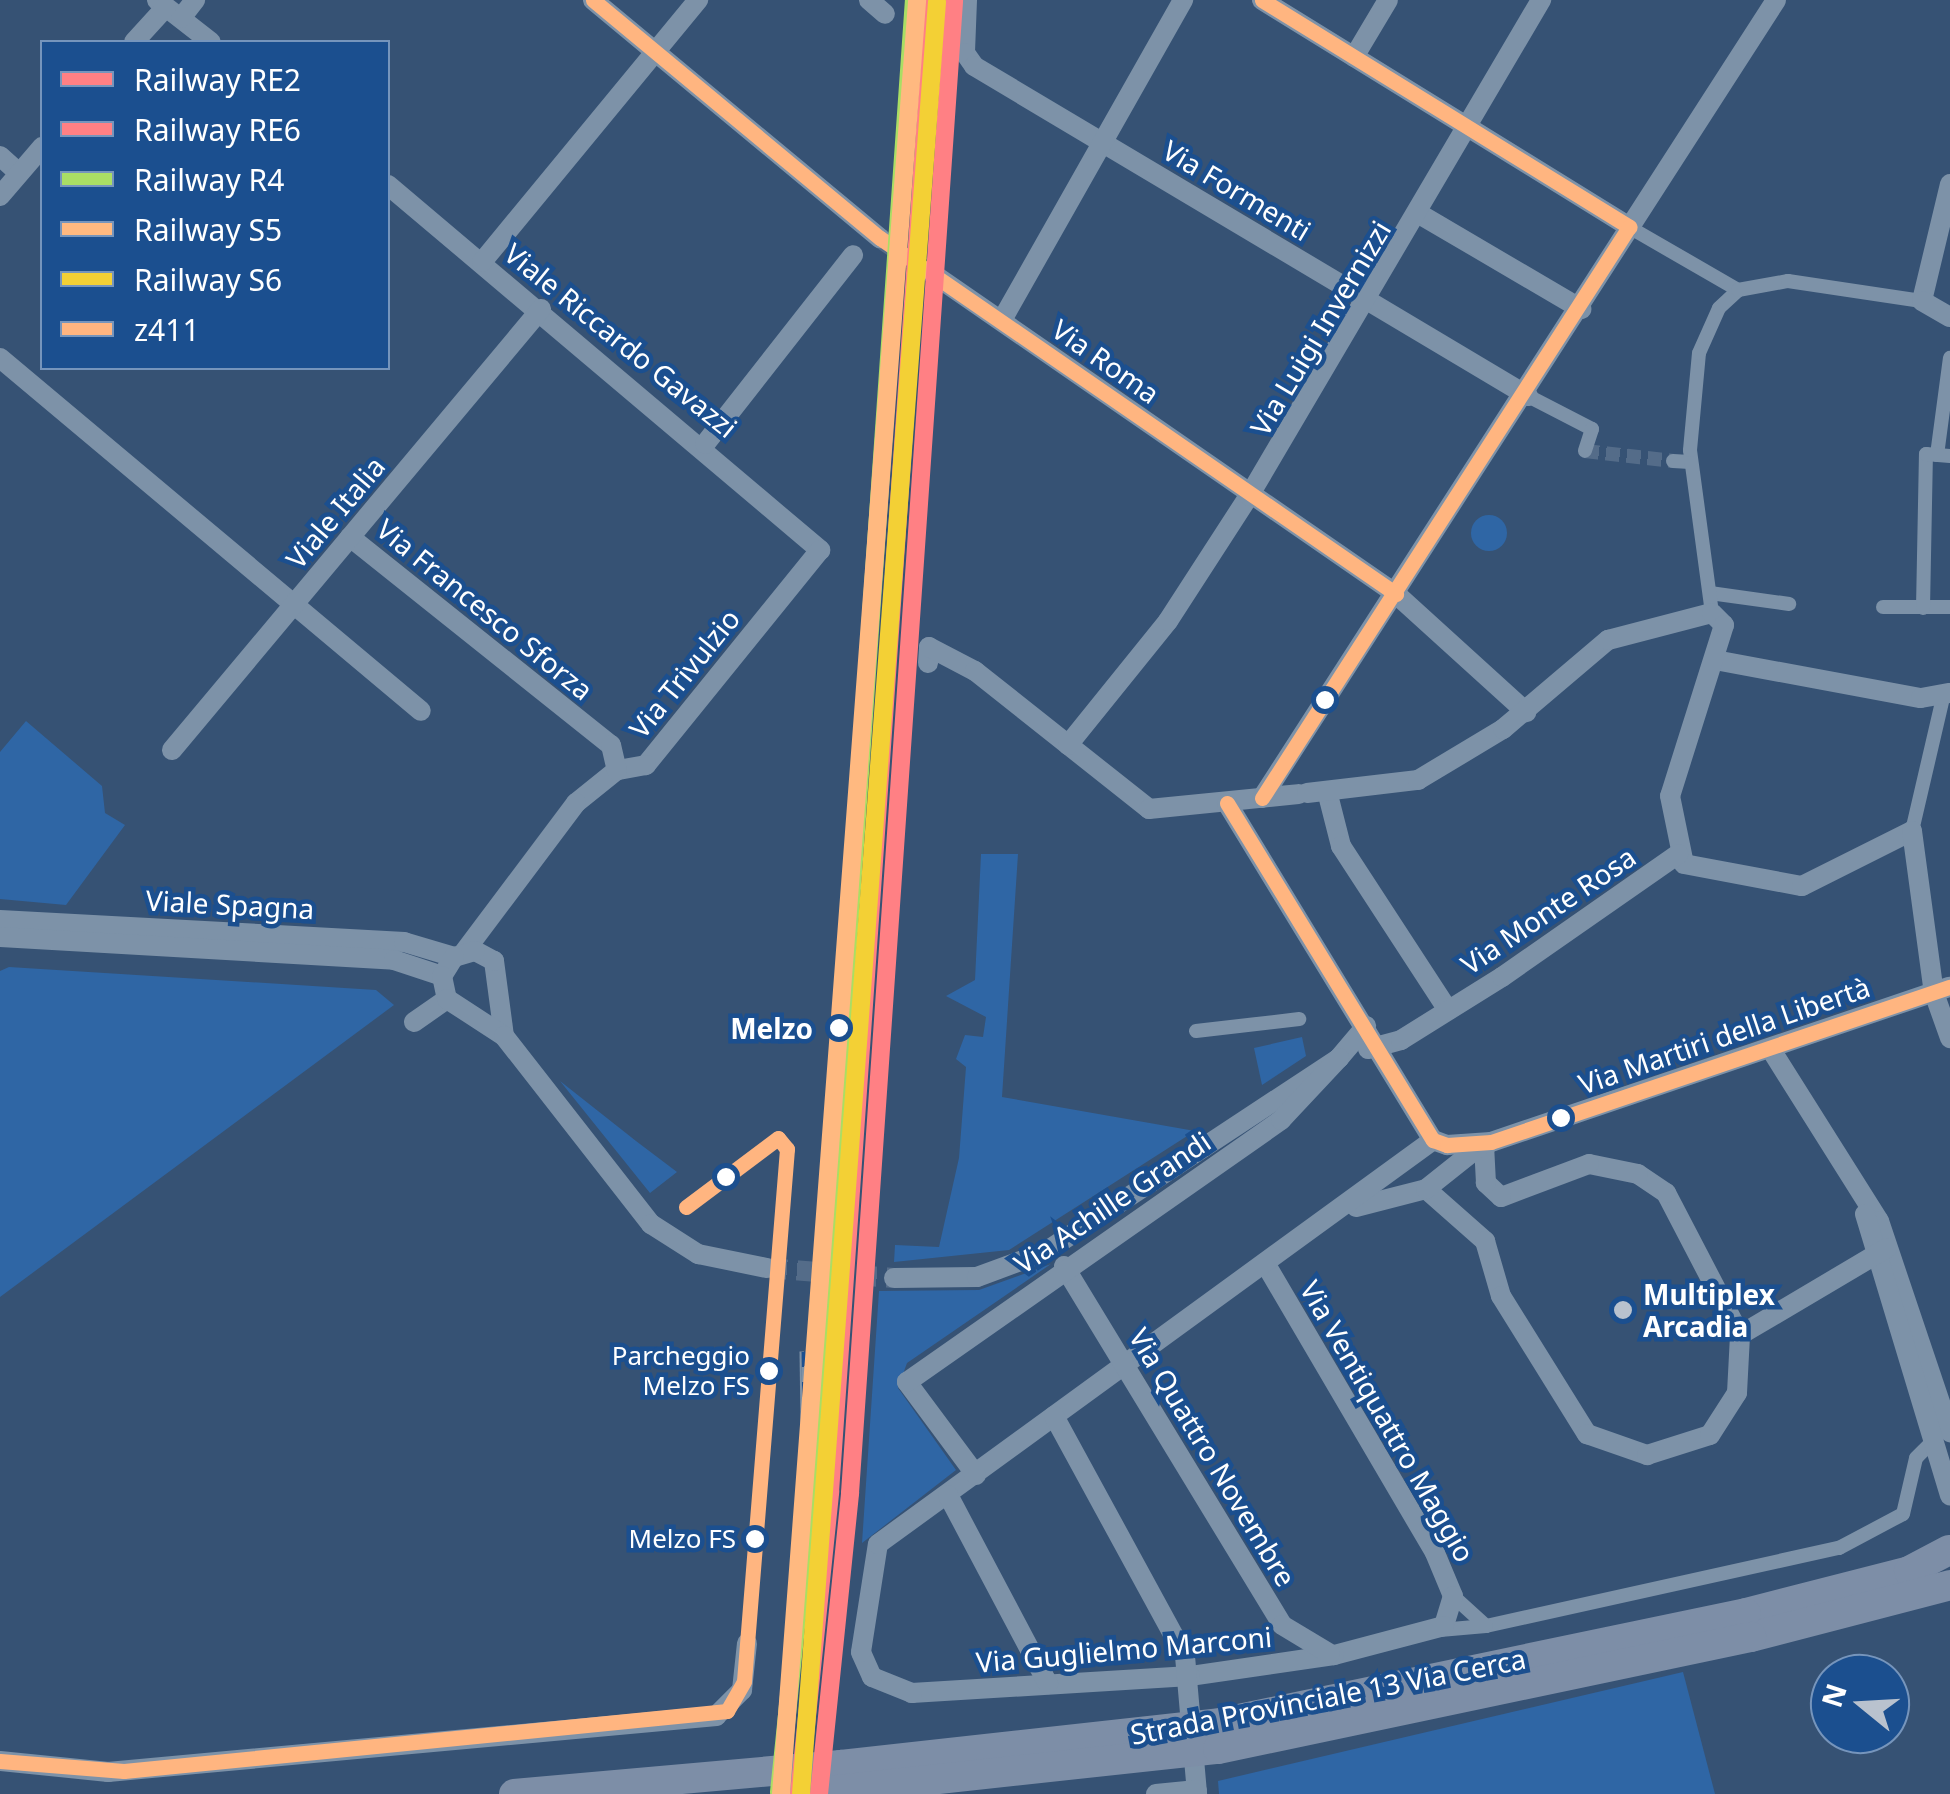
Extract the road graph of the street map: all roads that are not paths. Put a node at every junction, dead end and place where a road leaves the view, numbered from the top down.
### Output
1 (194, 0) edge
2 (594, 0) edge
3 (698, 0) edge
4 (967, 0) edge
5 (1183, 0) edge
6 (1262, 0) edge
7 (1388, 0) edge
8 (1542, 0) edge
9 (1776, 0) edge
10 (168, 8) edge
11 (136, 40) edge
12 (208, 40) edge
13 (656, 52) junction
14 (1354, 57) junction
15 (1472, 130) junction
16 (1103, 141) junction
17 (40, 148) edge
18 (0, 156) edge
19 (20, 173) junction
20 (1950, 184) edge
21 (390, 190) edge
22 (0, 196) edge
23 (1421, 216) junction
24 (1628, 227) junction
25 (880, 238) tunnel mouth
26 (852, 255) dead end
27 (482, 262) junction
28 (933, 274) tunnel mouth
29 (1738, 290) junction
30 (1922, 301) junction
31 (1370, 302) junction
32 (541, 309) junction
33 (1581, 309) junction
34 (1950, 317) edge
35 (1002, 320) junction
36 (0, 358) edge
37 (1950, 358) edge
38 (1528, 396) junction
39 (705, 444) junction
40 (1585, 450) dead end
41 (1944, 455) edge
42 (1673, 461) tunnel mouth
43 (1690, 462) junction
44 (1249, 496) junction
45 (350, 536) junction
46 (816, 541) joint
47 (1396, 594) junction
48 (293, 604) junction
49 (1789, 604) dead end
50 (1715, 608) junction
51 (1883, 608) dead end
52 (1924, 608) junction
53 (1946, 608) edge
54 (1716, 660) junction
55 (928, 662) dead end
56 (1947, 694) edge
57 (421, 712) dead end
58 (1526, 712) junction
59 (1068, 746) junction
60 (172, 750) dead end
61 (618, 770) junction
62 (1311, 793) junction
63 (1262, 798) junction
64 (1227, 803) junction
65 (1912, 831) junction
66 (1678, 854) junction
67 (496, 911) junction
68 (0, 920) edge
69 (0, 937) edge
70 (459, 954) junction
71 (494, 961) junction
72 (442, 976) junction
73 (500, 989) junction
74 (1942, 990) edge
75 (454, 1004) junction
76 (1448, 1010) junction
77 (1298, 1019) dead end
78 (414, 1022) dead end
79 (1366, 1026) junction
80 (1196, 1032) dead end
81 (504, 1036) junction
82 (1950, 1038) edge
83 (1379, 1048) junction
84 (1770, 1048) junction
85 (1345, 1054) junction
86 (1432, 1140) junction
87 (1484, 1144) junction
88 (1426, 1189) junction
89 (1328, 1221) junction
90 (1882, 1250) junction
91 (1265, 1264) junction
92 (1064, 1266) junction
93 (768, 1268) tunnel mouth
94 (894, 1278) tunnel mouth
95 (1740, 1334) junction
96 (1126, 1363) junction
97 (1054, 1416) junction
98 (1950, 1432) edge
99 (1939, 1454) edge
100 (976, 1475) junction
101 (948, 1495) junction
102 (1950, 1495) edge
103 (1950, 1546) edge
104 (1950, 1560) edge
105 (1950, 1585) edge
106 (1452, 1603) junction
107 (1748, 1625) junction
108 (1486, 1626) junction
109 (1440, 1630) junction
110 (747, 1643) dead end
111 (1334, 1656) junction
112 (1190, 1676) junction
113 (1048, 1684) junction
114 (0, 1761) edge
115 (1197, 1792) edge
116 (514, 1794) edge
117 (793, 1794) edge
118 (1156, 1794) edge

1 - 10 street
2 - 13 street
3 - 13 street
4 - 16 street, Via Formenti
5 - 16 street
6 - 14 street
7 - 14 street
8 - 15 street, Via Luigi Invernizzi
9 - 24 street
10 - 11 street
10 - 12 street
13 - 25 street
13 - 27 street
14 - 15 street
15 - 23 street, Via Luigi Invernizzi
15 - 24 street
16 - 31 street, Via Formenti
16 - 35 street
17 - 19 street
18 - 19 street
19 - 22 street
20 - 30 street
21 - 27 street, Viale Riccardo Gavazzi
23 - 31 street, Via Luigi Invernizzi
23 - 33 street
24 - 29 street
24 - 33 street
26 - 39 street
27 - 32 street, Viale Riccardo Gavazzi
28 - 35 street, Via Roma
29 - 30 street
29 - 43 street
30 - 34 street
31 - 38 street, Via Formenti
31 - 44 street, Via Luigi Invernizzi
32 - 39 street, Viale Riccardo Gavazzi
32 - 45 street, Viale Italia
33 - 38 street
35 - 44 street, Via Roma
36 - 48 street
37 - 41 street
38 - 40 street
38 - 47 street
39 - 46 street, Viale Riccardo Gavazzi
41 - 52 street
42 - 43 street
43 - 50 street
44 - 47 street, Via Roma
44 - 59 street, Via Luigi Invernizzi
45 - 48 street, Viale Italia
45 - 61 street, Via Francesco Sforza
46 - 61 street, Via Trivulzio
47 - 58 street, Via Roma
47 - 63 street
48 - 57 street
48 - 60 street, Viale Italia
49 - 50 street
50 - 54 street
50 - 58 street
51 - 52 street
52 - 53 street
54 - 56 street
54 - 66 street
55 - 59 street
56 - 65 street
58 - 62 street
59 - 64 street
61 - 67 street, Via Trivulzio
62 - 63 street
62 - 76 street, Via Monte Rosa
63 - 64 street
64 - 79 street
65 - 66 street
65 - 74 street
66 - 76 street, Via Monte Rosa
67 - 70 street, Via Trivulzio
67 - 71 street
68 - 70 street, Viale Spagna
69 - 72 street, Viale Spagna
70 - 71 street
70 - 72 street
71 - 73 street
72 - 75 street
73 - 75 street
73 - 81 street
74 - 82 street
74 - 84 street, Via Martiri della Libertà
75 - 78 street
75 - 81 street
76 - 83 street, Via Monte Rosa
77 - 80 street
79 - 83 street
79 - 85 street
81 - 93 street
83 - 85 street
83 - 86 street
84 - 87 street, Via Martiri della Libertà
84 - 90 street
85 - 92 street, Via Achille Grandi
85 - 94 street
86 - 87 street, Via Martiri della Libertà
86 - 88 street
86 - 89 street
87 - 88 street
87 - 95 street
88 - 89 street
88 - 95 street
89 - 91 street
90 - 95 street
90 - 98 street
90 - 99 street
91 - 96 street
91 - 106 street, Via Ventiquattro Maggio
92 - 96 street, Via Quattro Novembre
92 - 100 street, Via Achille Grandi
96 - 97 street
96 - 111 street, Via Quattro Novembre
97 - 100 street
97 - 112 street
99 - 102 street
99 - 108 street
100 - 101 street
101 - 113 street
101 - 113 street, Via Guglielmo Marconi
103 - 104 main road, Strada Provinciale 13 Via Cerca
103 - 107 main road, Strada Provinciale 13 Via Cerca
105 - 107 main road, Strada Provinciale 13 Via Cerca
106 - 108 street
106 - 109 street
107 - 116 main road, Strada Provinciale 13 Via Cerca, bridge
107 - 117 main road, Strada Provinciale 13 Via Cerca, bridge
108 - 109 street
109 - 111 street, Via Guglielmo Marconi
110 - 114 street
111 - 112 street, Via Guglielmo Marconi
112 - 113 street, Via Guglielmo Marconi
112 - 115 street
115 - 118 street

